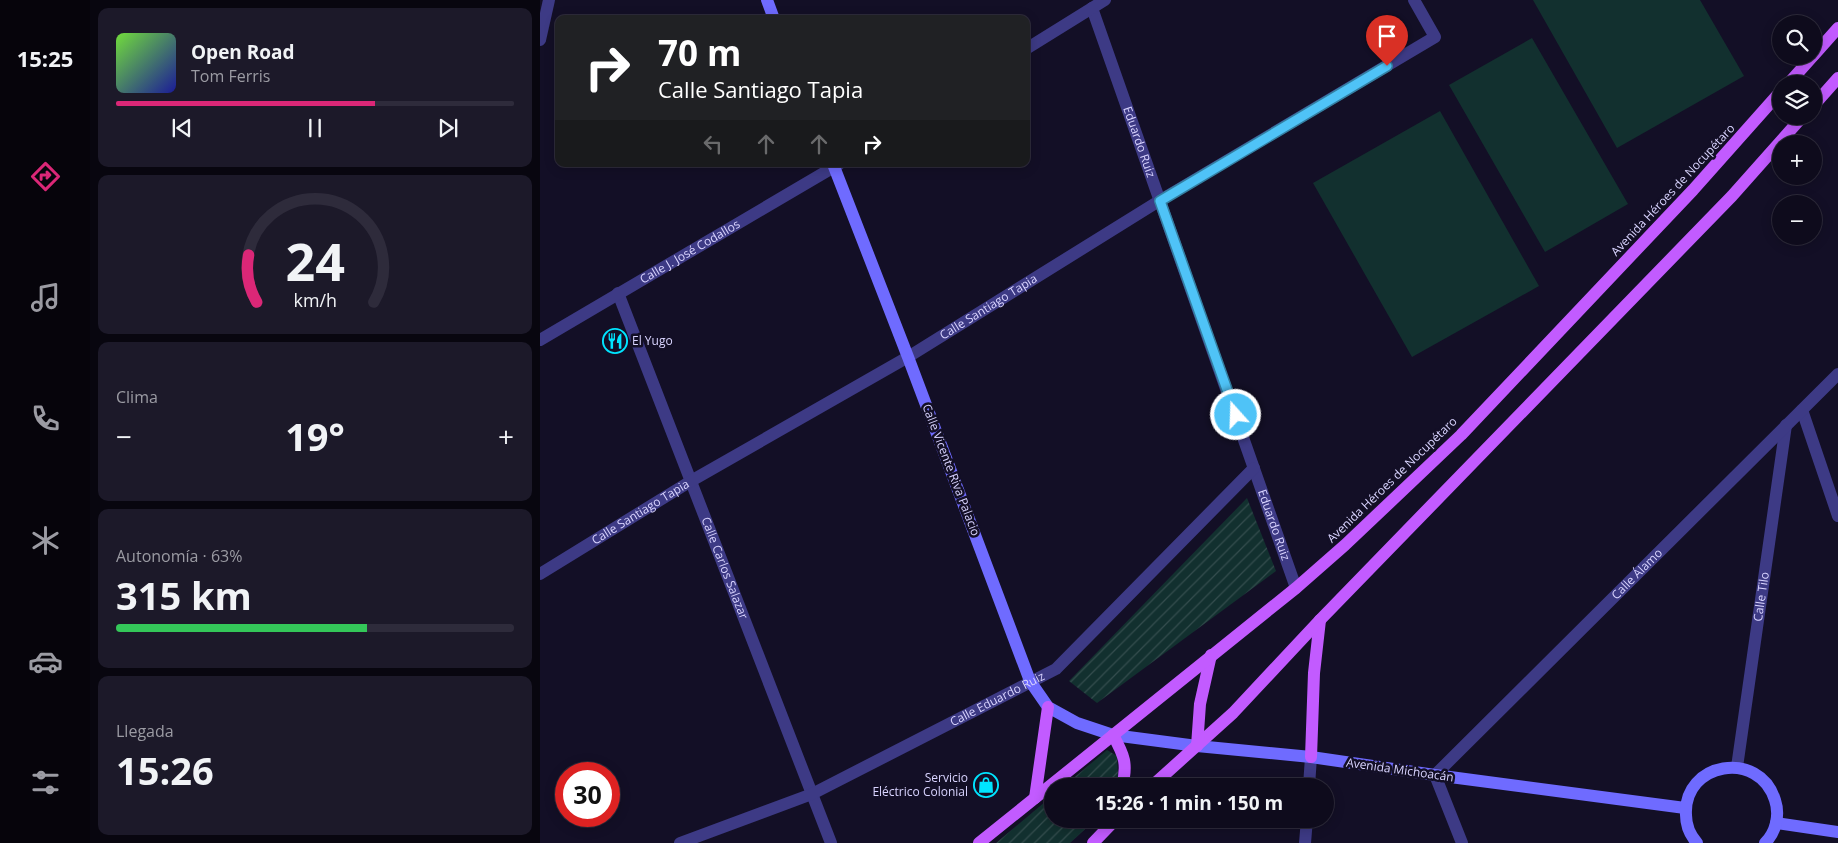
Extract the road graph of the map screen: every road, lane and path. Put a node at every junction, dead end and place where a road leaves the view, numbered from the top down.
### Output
1 (548, 0) edge
2 (766, 0) edge
3 (1105, 0) edge
4 (1414, 0) edge
5 (1092, 8) junction
6 (772, 15) edge
7 (1838, 28) edge
8 (540, 40) edge
9 (1030, 46) edge
10 (1822, 46) edge
11 (1805, 65) edge
12 (1796, 75) edge
13 (1838, 78) edge
14 (1822, 96) edge
15 (1772, 102) edge
16 (1795, 125) edge
17 (833, 167) edge
18 (837, 167) edge
19 (1160, 201) junction
20 (618, 293) junction
21 (540, 340) edge
22 (908, 357) junction
23 (1838, 374) edge
24 (1802, 410) junction
25 (1786, 425) junction
26 (1254, 468) junction
27 (691, 481) junction
28 (1838, 516) edge
29 (540, 574) edge
30 (1296, 588) junction
31 (1320, 620) junction
32 (1211, 655) junction
33 (1030, 681) junction
34 (1048, 707) junction
35 (1113, 735) junction
36 (1197, 746) junction
37 (1311, 757) junction
38 (1738, 767) junction
39 (1435, 775) junction
40 (1124, 778) edge
41 (1161, 778) edge
42 (1310, 778) edge
43 (812, 794) junction
44 (1035, 798) junction
45 (1685, 808) junction
46 (1776, 823) junction
47 (1107, 828) edge
48 (1306, 828) edge
49 (1838, 832) edge
50 (680, 843) edge
51 (831, 843) edge
52 (979, 843) edge
53 (1093, 843) edge
54 (1305, 843) edge
55 (1462, 843) edge
56 (1697, 843) edge
57 (1765, 843) edge

1 - 8 street
2 - 6 street
3 - 5 street
4 - 19 street, Calle Santiago Tapia
5 - 9 street
5 - 19 street, Eduardo Ruiz
7 - 10 main road
11 - 12 main road
13 - 14 main road
15 - 30 main road, Avenida Héroes de Nocupétaro
16 - 31 main road
17 - 20 street, Calle J. José Codallos
18 - 22 street, Calle Vicente Riva Palacio
19 - 22 street, Calle Santiago Tapia
19 - 26 street, Eduardo Ruiz
20 - 21 street, Calle J. José Codallos
20 - 27 street, Calle Carlos Salazar
22 - 27 street, Calle Santiago Tapia
22 - 33 street, Calle Vicente Riva Palacio
23 - 24 street, Calle Álamo
24 - 25 street, Calle Álamo
24 - 28 street
25 - 38 street, Calle Tilo
25 - 39 street, Calle Álamo
26 - 30 street, Eduardo Ruiz
26 - 33 street, Calle Eduardo Ruiz
27 - 29 street, Calle Santiago Tapia
27 - 43 street, Calle Carlos Salazar
30 - 32 main road, Avenida Héroes de Nocupétaro
31 - 36 main road
31 - 37 main road
32 - 35 main road, Avenida Héroes de Nocupétaro
32 - 36 main road
33 - 34 street, Calle Vicente Riva Palacio
33 - 43 street, Calle Eduardo Ruiz
34 - 35 street, Calle Vicente Riva Palacio
34 - 44 main road
35 - 36 street, Avenida Michoacán
35 - 40 main road
35 - 44 main road, Avenida Héroes de Nocupétaro
36 - 37 street, Avenida Michoacán
36 - 41 main road
37 - 39 street, Avenida Michoacán
37 - 42 street
38 - 45 street
38 - 46 street
39 - 45 street, Avenida Michoacán
39 - 55 street
43 - 50 street, Calle Eduardo Ruiz
43 - 51 street, Calle Carlos Salazar
44 - 52 main road, Avenida Héroes de Nocupétaro
45 - 56 street
46 - 49 street
46 - 57 street
47 - 53 main road
48 - 54 street

